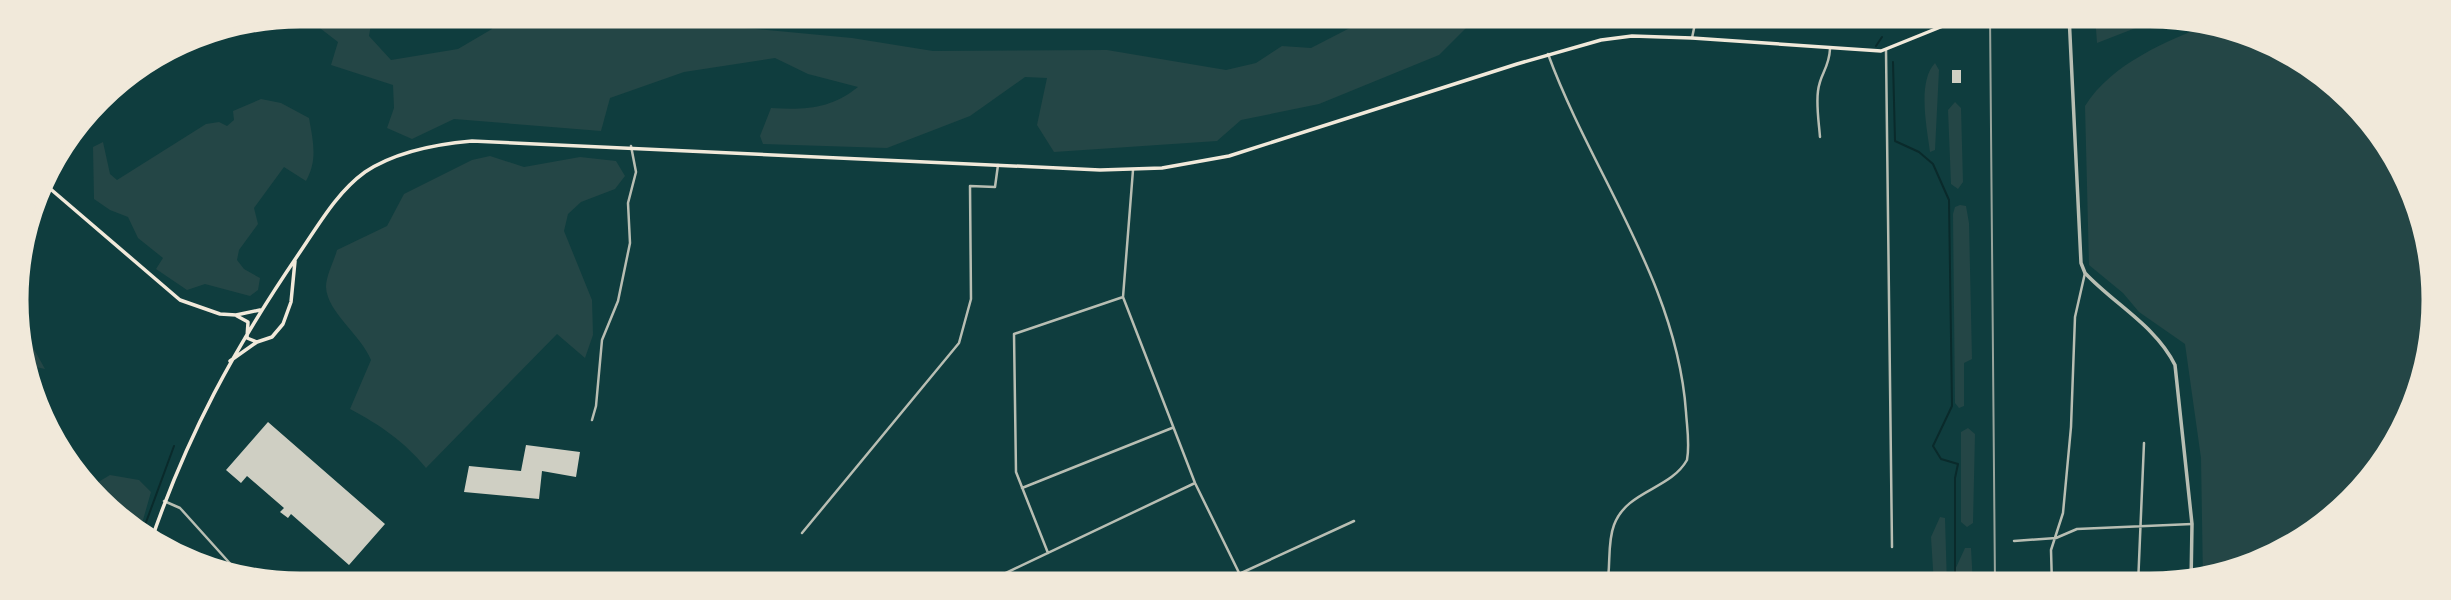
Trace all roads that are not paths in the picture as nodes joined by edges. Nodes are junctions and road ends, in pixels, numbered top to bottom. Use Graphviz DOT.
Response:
graph roads {
  1 [pos="1695,24"];
  2 [pos="2015,24"];
  3 [pos="2069,24"];
  4 [pos="1948,25"];
  5 [pos="1692,38"];
  6 [pos="1830,48"];
  7 [pos="1886,50"];
  8 [pos="1548,54"];
  9 [pos="1821,137"];
  10 [pos="631,146"];
  11 [pos="998,165"];
  12 [pos="1133,170"];
  13 [pos="49,187"];
  14 [pos="296,258"];
  15 [pos="2085,274"];
  16 [pos="277,284"];
  17 [pos="291,285"];
  18 [pos="1123,297"];
  19 [pos="261,309"];
  20 [pos="236,315"];
  21 [pos="247,332"];
  22 [pos="257,342"];
  23 [pos="230,361"];
  24 [pos="592,420"];
  25 [pos="1173,427"];
  26 [pos="2144,443"];
  27 [pos="1195,483"];
  28 [pos="1022,488"];
  29 [pos="164,501"];
  30 [pos="1354,520"];
  31 [pos="2192,524"];
  32 [pos="2138,526"];
  33 [pos="153,533"];
  34 [pos="802,533"];
  35 [pos="2056,538"];
  36 [pos="2014,541"];
  37 [pos="1892,547"];
  38 [pos="1048,553"];
  39 [pos="232,567"];
  40 [pos="2191,572"];
  41 [pos="1239,574"];
  42 [pos="1000,576"];
  43 [pos="1608,576"];
  44 [pos="2052,576"];
  45 [pos="2138,576"];
  1 -- 5 [label="street"];
  2 -- 4 [label="main road"];
  3 -- 15 [label="street"];
  4 -- 7 [label="main road"];
  5 -- 6 [label="main road"];
  5 -- 8 [label="main road"];
  6 -- 7 [label="main road"];
  6 -- 9 [label="street"];
  7 -- 37 [label="street"];
  8 -- 12 [label="main road"];
  8 -- 43 [label="street"];
  10 -- 11 [label="main road"];
  10 -- 14 [label="main road"];
  10 -- 24 [label="street"];
  11 -- 12 [label="main road"];
  11 -- 34 [label="street"];
  12 -- 18 [label="street"];
  13 -- 20 [label="main road"];
  14 -- 16 [label="main road"];
  14 -- 17 [label="main road"];
  15 -- 31 [label="street"];
  15 -- 35 [label="street"];
  16 -- 17 [label="main road"];
  16 -- 19 [label="main road"];
  17 -- 22 [label="main road"];
  18 -- 25 [label="street"];
  18 -- 28 [label="street"];
  19 -- 20 [label="main road"];
  19 -- 21 [label="main road"];
  20 -- 21 [label="main road"];
  21 -- 22 [label="main road"];
  21 -- 23 [label="main road"];
  22 -- 23 [label="main road"];
  23 -- 29 [label="main road"];
  25 -- 27 [label="street"];
  25 -- 28 [label="street"];
  26 -- 32 [label="street"];
  27 -- 38 [label="street"];
  27 -- 41 [label="street"];
  28 -- 38 [label="street"];
  29 -- 33 [label="main road"];
  29 -- 39 [label="street"];
  30 -- 41 [label="street"];
  31 -- 32 [label="street"];
  31 -- 40 [label="street"];
  32 -- 35 [label="street"];
  32 -- 45 [label="street"];
  35 -- 36 [label="street"];
  35 -- 44 [label="street"];
  38 -- 42 [label="street"];
}
